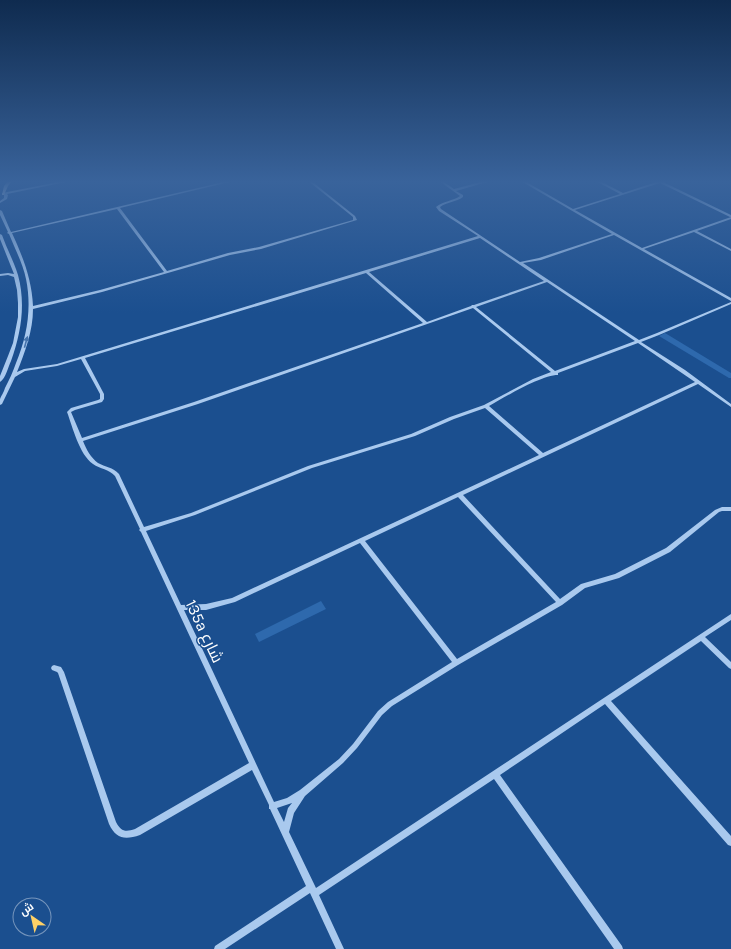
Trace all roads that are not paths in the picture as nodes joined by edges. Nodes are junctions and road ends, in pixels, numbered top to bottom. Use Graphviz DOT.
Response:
graph roads {
  1 [pos="5,224"];
  2 [pos="47,224"];
  3 [pos="130,224"];
  4 [pos="340,224"];
  5 [pos="461,224"];
  6 [pos="597,224"];
  7 [pos="712,224"];
  8 [pos="694,231"];
  9 [pos="9,233"];
  10 [pos="614,234"];
  11 [pos="0,235"];
  12 [pos="479,237"];
  13 [pos="731,243"];
  14 [pos="2,246"];
  15 [pos="723,246"];
  16 [pos="642,249"];
  17 [pos="731,250"];
  18 [pos="1,252"];
  19 [pos="7,253"];
  20 [pos="519,263"];
  21 [pos="13,268"];
  22 [pos="366,271"];
  23 [pos="166,272"];
  24 [pos="5,274"];
  25 [pos="0,275"];
  26 [pos="16,276"];
  27 [pos="547,280"];
  28 [pos="731,300"];
  29 [pos="731,303"];
  30 [pos="473,306"];
  31 [pos="31,308"];
  32 [pos="426,323"];
  33 [pos="638,342"];
  34 [pos="82,357"];
  35 [pos="19,363"];
  36 [pos="29,369"];
  37 [pos="3,370"];
  38 [pos="556,374"];
  39 [pos="14,376"];
  40 [pos="0,381"];
  41 [pos="698,382"];
  42 [pos="0,404"];
  43 [pos="486,406"];
  44 [pos="731,406"];
  45 [pos="81,440"];
  46 [pos="542,455"];
  47 [pos="459,494"];
  48 [pos="731,509"];
  49 [pos="142,530"];
  50 [pos="361,540"];
  51 [pos="560,603"];
  52 [pos="179,608"];
  53 [pos="731,617"];
  54 [pos="701,637"];
  55 [pos="456,663"];
  56 [pos="731,666"];
  57 [pos="54,668"];
  58 [pos="606,700"];
  59 [pos="253,765"];
  60 [pos="495,774"];
  61 [pos="303,794"];
  62 [pos="272,806"];
  63 [pos="285,832"];
  64 [pos="731,842"];
  65 [pos="312,891"];
  66 [pos="218,949"];
  67 [pos="340,949"];
  68 [pos="619,949"];
  1 -- 9 [label="street"];
  2 -- 9 [label="street"];
  3 -- 23 [label="street"];
  4 -- 23 [label="street"];
  5 -- 12 [label="street"];
  6 -- 10 [label="street"];
  7 -- 8 [label="street"];
  8 -- 15 [label="street"];
  8 -- 16 [label="street"];
  9 -- 31 [label="street"];
  10 -- 16 [label="street"];
  10 -- 20 [label="street"];
  11 -- 14 [label="street"];
  12 -- 20 [label="street"];
  12 -- 22 [label="street"];
  13 -- 15 [label="street"];
  14 -- 19 [label="street"];
  15 -- 17 [label="street"];
  16 -- 28 [label="street"];
  18 -- 19 [label="street"];
  19 -- 21 [label="street"];
  20 -- 27 [label="street"];
  21 -- 24 [label="street"];
  21 -- 26 [label="street"];
  22 -- 32 [label="street"];
  22 -- 34 [label="street"];
  23 -- 31 [label="street"];
  24 -- 25 [label="street"];
  24 -- 26 [label="street"];
  26 -- 37 [label="street"];
  27 -- 30 [label="street"];
  27 -- 33 [label="street"];
  29 -- 33 [label="street"];
  30 -- 32 [label="street"];
  30 -- 38 [label="street"];
  35 -- 31 [label="street, one-way"];
  32 -- 45 [label="street"];
  33 -- 38 [label="street"];
  33 -- 41 [label="street"];
  34 -- 36 [label="street"];
  34 -- 45 [label="street, 135a شارع"];
  35 -- 36 [label="street"];
  35 -- 39 [label="street"];
  36 -- 39 [label="street"];
  37 -- 40 [label="street"];
  38 -- 43 [label="street"];
  39 -- 42 [label="street"];
  41 -- 44 [label="street"];
  41 -- 46 [label="street"];
  43 -- 46 [label="street"];
  43 -- 49 [label="street"];
  45 -- 49 [label="street, 135a شارع"];
  46 -- 47 [label="street"];
  47 -- 50 [label="street"];
  47 -- 51 [label="street"];
  48 -- 51 [label="street"];
  49 -- 52 [label="street, 135a شارع"];
  50 -- 52 [label="street"];
  50 -- 55 [label="street"];
  51 -- 55 [label="street"];
  52 -- 59 [label="street, 135a شارع"];
  53 -- 54 [label="street"];
  54 -- 56 [label="street"];
  54 -- 58 [label="street"];
  55 -- 61 [label="street"];
  57 -- 59 [label="street"];
  58 -- 60 [label="street"];
  58 -- 64 [label="street"];
  59 -- 62 [label="street, 135a شارع"];
  60 -- 65 [label="street"];
  60 -- 68 [label="street"];
  61 -- 62 [label="street"];
  61 -- 63 [label="street"];
  62 -- 63 [label="street, 135a شارع"];
  63 -- 65 [label="street, 135a شارع"];
  65 -- 66 [label="street"];
  65 -- 67 [label="street, 135a شارع"];
}
